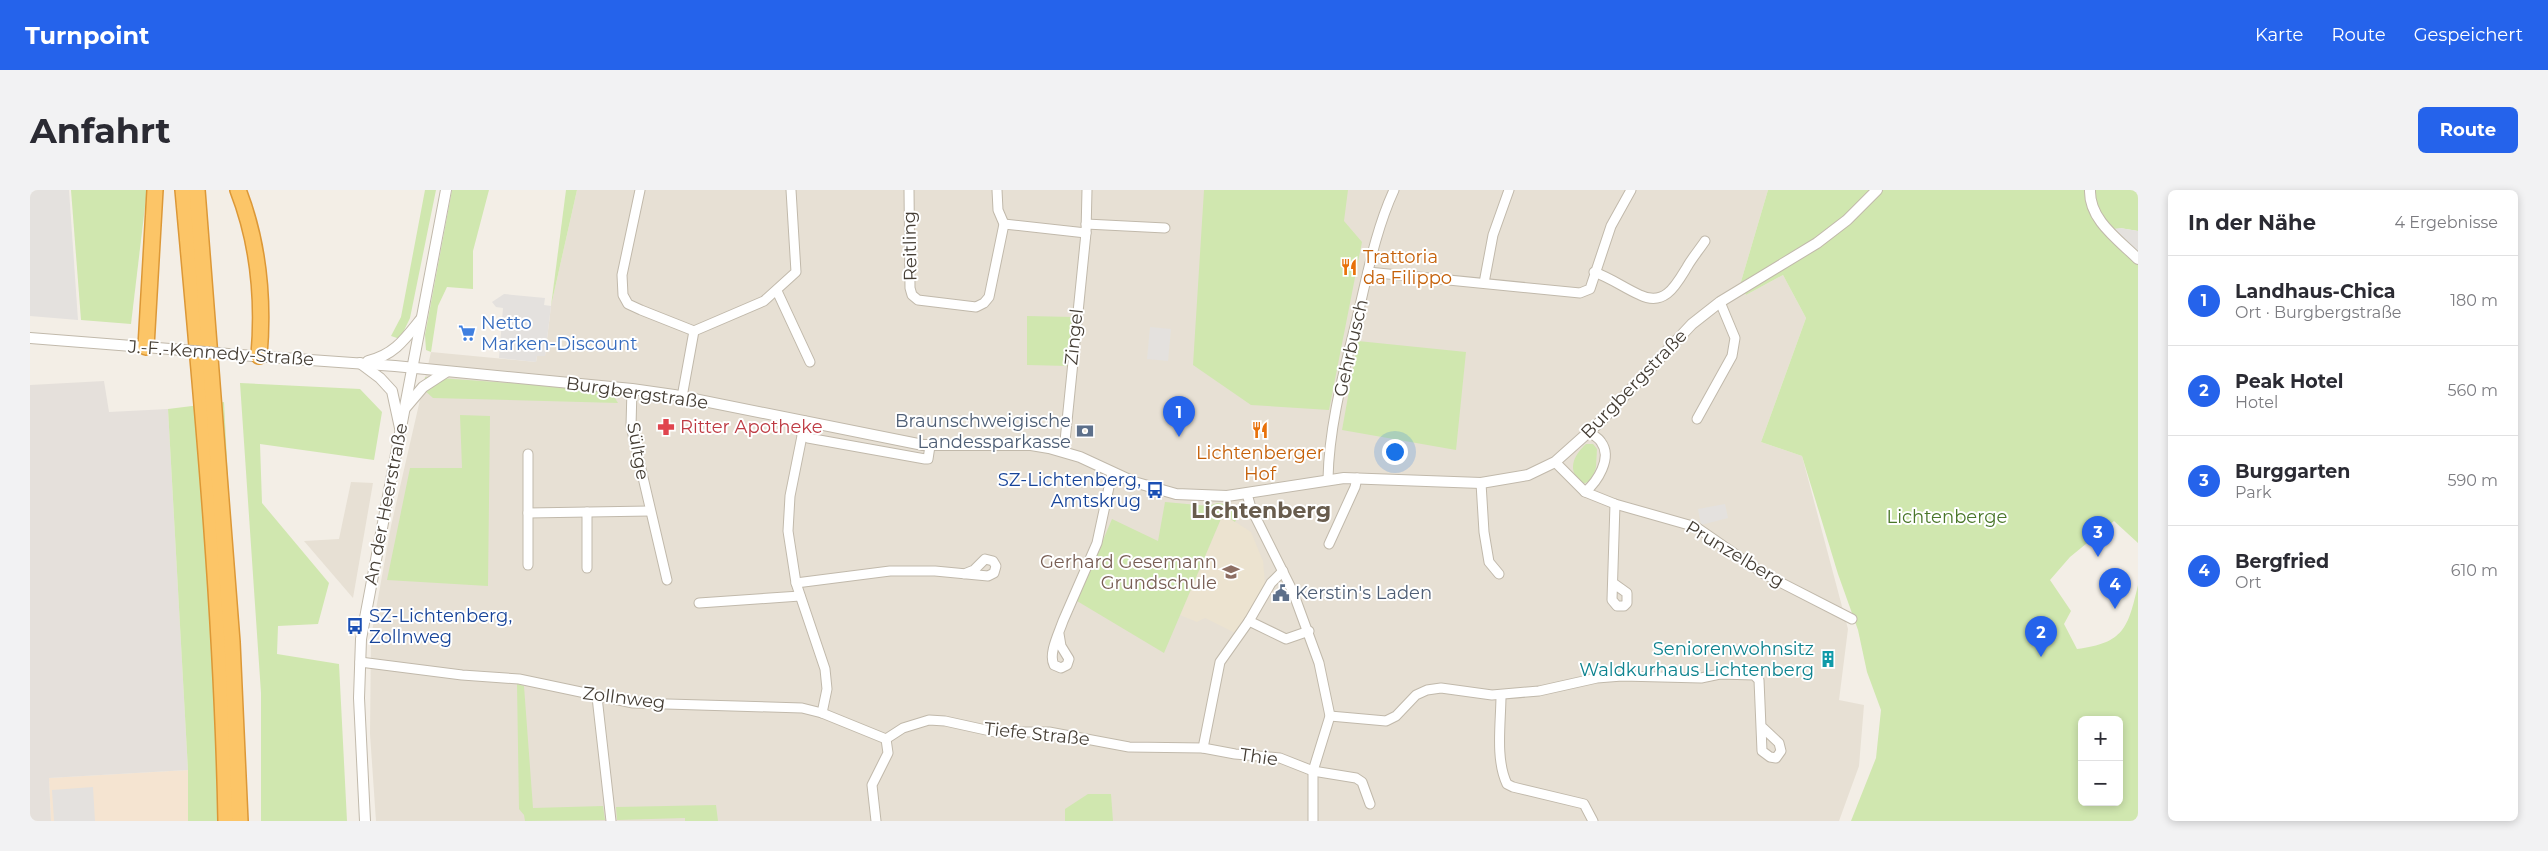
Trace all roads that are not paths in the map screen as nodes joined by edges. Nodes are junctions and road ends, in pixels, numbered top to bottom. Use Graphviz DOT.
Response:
graph roads {
  1 [pos="155,190"];
  2 [pos="184,190"];
  3 [pos="197,190"];
  4 [pos="238,190"];
  5 [pos="446,190"];
  6 [pos="640,190"];
  7 [pos="791,190"];
  8 [pos="909,190"];
  9 [pos="997,190"];
  10 [pos="1087,190"];
  11 [pos="1394,190"];
  12 [pos="1510,190"];
  13 [pos="1631,190"];
  14 [pos="1877,190"];
  15 [pos="2090,190"];
  16 [pos="1004,224"];
  17 [pos="1086,228"];
  18 [pos="1166,228"];
  19 [pos="1705,241"];
  20 [pos="2138,259"];
  21 [pos="1368,272"];
  22 [pos="1594,272"];
  23 [pos="1484,283"];
  24 [pos="778,291"];
  25 [pos="1720,302"];
  26 [pos="422,317"];
  27 [pos="694,331"];
  28 [pos="30,338"];
  29 [pos="146,347"];
  30 [pos="259,356"];
  31 [pos="810,362"];
  32 [pos="360,363"];
  33 [pos="413,368"];
  34 [pos="446,372"];
  35 [pos="632,389"];
  36 [pos="682,396"];
  37 [pos="405,408"];
  38 [pos="1697,419"];
  39 [pos="805,421"];
  40 [pos="400,430"];
  41 [pos="1589,432"];
  42 [pos="802,435"];
  43 [pos="930,446"];
  44 [pos="1064,451"];
  45 [pos="528,454"];
  46 [pos="1554,462"];
  47 [pos="1112,473"];
  48 [pos="1357,478"];
  49 [pos="1328,479"];
  50 [pos="1481,483"];
  51 [pos="1585,492"];
  52 [pos="1247,494"];
  53 [pos="1615,504"];
  54 [pos="650,511"];
  55 [pos="587,512"];
  56 [pos="528,513"];
  57 [pos="1328,544"];
  58 [pos="528,565"];
  59 [pos="587,568"];
  60 [pos="1283,571"];
  61 [pos="964,574"];
  62 [pos="1499,574"];
  63 [pos="667,580"];
  64 [pos="796,583"];
  65 [pos="1613,583"];
  66 [pos="800,596"];
  67 [pos="699,603"];
  68 [pos="1852,619"];
  69 [pos="1249,621"];
  70 [pos="1309,632"];
  71 [pos="1059,634"];
  72 [pos="360,662"];
  73 [pos="1501,695"];
  74 [pos="598,697"];
  75 [pos="822,713"];
  76 [pos="1330,716"];
  77 [pos="1762,727"];
  78 [pos="886,739"];
  79 [pos="1203,748"];
  80 [pos="1313,771"];
  81 [pos="1370,804"];
  82 [pos="226,821"];
  83 [pos="240,821"];
  84 [pos="365,821"];
  85 [pos="612,821"];
  86 [pos="876,821"];
  87 [pos="1313,821"];
  88 [pos="1593,821"];
  1 -- 29 [label="highway"];
  2 -- 82 [label="highway"];
  3 -- 83 [label="highway"];
  4 -- 30 [label="highway"];
  5 -- 26 [label="street, An der Heerstraße"];
  6 -- 27 [label="street"];
  7 -- 24 [label="street"];
  8 -- 16 [label="street, Reitling"];
  9 -- 16 [label="street, Reitling"];
  10 -- 17 [label="street, Zingel"];
  11 -- 21 [label="street, Gehrbusch"];
  12 -- 23 [label="street"];
  13 -- 22 [label="street"];
  14 -- 25 [label="street, Burgbergstraße"];
  15 -- 20 [label="street"];
  16 -- 17 [label="street"];
  17 -- 18 [label="street"];
  17 -- 44 [label="street, Zingel"];
  19 -- 22 [label="street"];
  21 -- 23 [label="street"];
  21 -- 49 [label="street, Gehrbusch"];
  22 -- 23 [label="street"];
  24 -- 27 [label="street"];
  24 -- 31 [label="street"];
  25 -- 38 [label="street"];
  25 -- 41 [label="street, Burgbergstraße"];
  26 -- 32 [label="street"];
  26 -- 33 [label="street, An der Heerstraße"];
  27 -- 36 [label="street"];
  28 -- 29 [label="street, J.-F.-Kennedy-Straße"];
  29 -- 30 [label="street, J.-F.-Kennedy-Straße, bridge"];
  30 -- 32 [label="street, J.-F.-Kennedy-Straße"];
  32 -- 33 [label="street, J.-F.-Kennedy-Straße"];
  32 -- 40 [label="street"];
  33 -- 34 [label="street, Burgbergstraße"];
  33 -- 37 [label="street, An der Heerstraße"];
  34 -- 35 [label="street, Burgbergstraße"];
  34 -- 37 [label="street"];
  35 -- 36 [label="street, Burgbergstraße"];
  35 -- 54 [label="street, Sültge"];
  36 -- 39 [label="street, Burgbergstraße"];
  37 -- 40 [label="street, An der Heerstraße"];
  39 -- 42 [label="street"];
  39 -- 43 [label="street, Burgbergstraße"];
  40 -- 72 [label="street, An der Heerstraße"];
  41 -- 46 [label="street, Burgbergstraße"];
  41 -- 51 [label="street"];
  42 -- 43 [label="street"];
  42 -- 64 [label="street"];
  43 -- 44 [label="street, Burgbergstraße"];
  44 -- 47 [label="street, Burgbergstraße"];
  45 -- 56 [label="street"];
  46 -- 50 [label="street, Burgbergstraße"];
  46 -- 51 [label="street, Prunzelberg"];
  47 -- 52 [label="street, Burgbergstraße"];
  47 -- 71 [label="street"];
  48 -- 49 [label="street, Burgbergstraße"];
  48 -- 50 [label="street, Burgbergstraße"];
  48 -- 57 [label="street"];
  49 -- 52 [label="street, Burgbergstraße"];
  50 -- 62 [label="street"];
  51 -- 53 [label="street, Prunzelberg"];
  52 -- 60 [label="street"];
  53 -- 65 [label="street"];
  53 -- 68 [label="street, Prunzelberg"];
  54 -- 55 [label="street"];
  54 -- 63 [label="street, Sültge"];
  55 -- 56 [label="street"];
  55 -- 59 [label="street"];
  56 -- 58 [label="street"];
  60 -- 69 [label="street"];
  60 -- 70 [label="street"];
  61 -- 64 [label="street"];
  64 -- 66 [label="street"];
  66 -- 67 [label="street"];
  66 -- 75 [label="street"];
  69 -- 70 [label="street"];
  69 -- 79 [label="street"];
  70 -- 76 [label="street"];
  72 -- 74 [label="street, Zollnweg"];
  72 -- 84 [label="street, An der Heerstraße"];
  73 -- 76 [label="street"];
  73 -- 77 [label="street"];
  73 -- 88 [label="street"];
  74 -- 75 [label="street, Zollnweg"];
  74 -- 85 [label="street"];
  75 -- 78 [label="street, Zollnweg"];
  76 -- 80 [label="street"];
  78 -- 79 [label="street, Tiefe Straße"];
  78 -- 86 [label="street"];
  79 -- 80 [label="street, Thie"];
  80 -- 81 [label="street, Thie"];
  80 -- 87 [label="street"];
}
